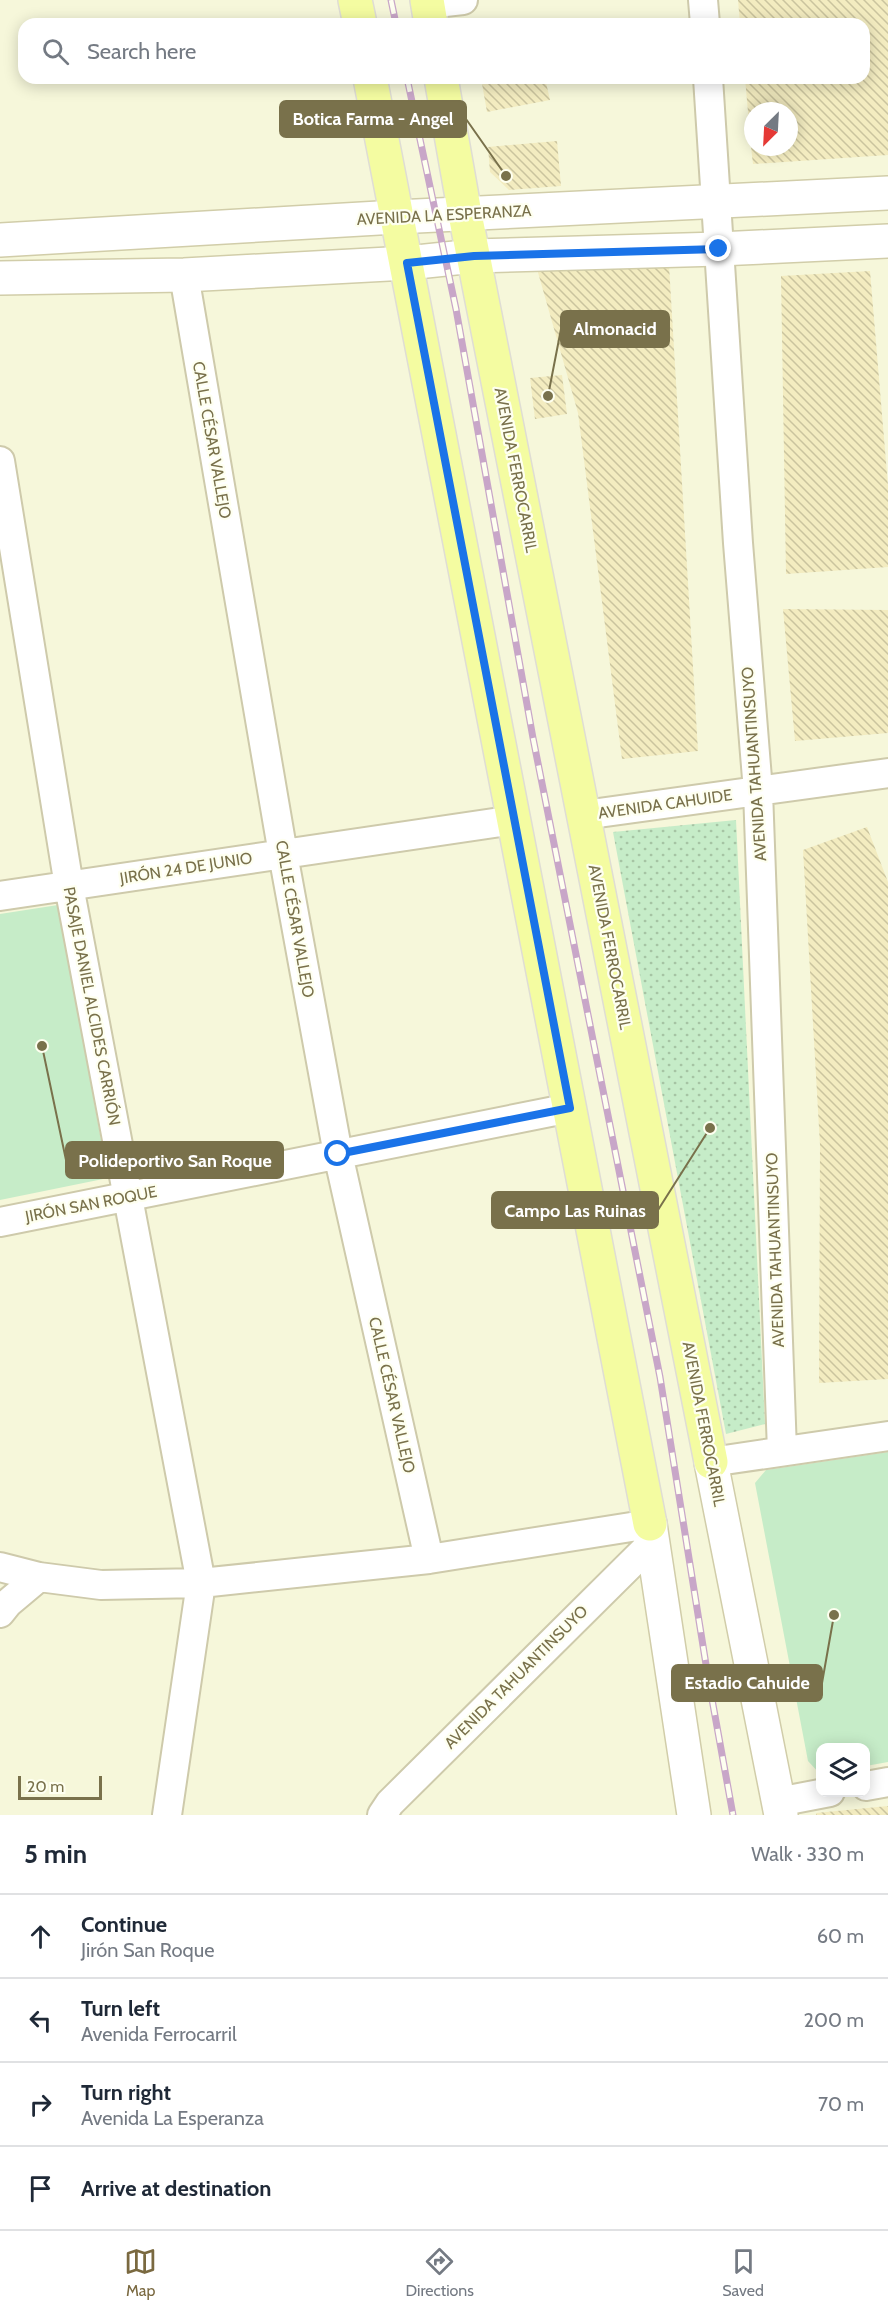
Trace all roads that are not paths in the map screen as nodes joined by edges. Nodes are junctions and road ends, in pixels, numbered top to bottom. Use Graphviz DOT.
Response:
graph roads {
  1 [pos="355,0"];
  2 [pos="463,0"];
  3 [pos="703,0"];
  4 [pos="428,9"];
  5 [pos="359,18"];
  6 [pos="704,18"];
  7 [pos="371,84"];
  8 [pos="442,84"];
  9 [pos="708,84"];
  10 [pos="888,193"];
  11 [pos="716,200"];
  12 [pos="465,214"];
  13 [pos="396,217"];
  14 [pos="0,240"];
  15 [pos="888,241"];
  16 [pos="719,249"];
  17 [pos="474,256"];
  18 [pos="407,263"];
  19 [pos="184,275"];
  20 [pos="0,278"];
  21 [pos="0,461"];
  22 [pos="888,773"];
  23 [pos="758,791"];
  24 [pos="584,815"];
  25 [pos="514,820"];
  26 [pos="283,854"];
  27 [pos="69,886"];
  28 [pos="0,896"];
  29 [pos="570,1108"];
  30 [pos="338,1154"];
  31 [pos="127,1196"];
  32 [pos="0,1222"];
  33 [pos="888,1436"];
  34 [pos="782,1451"];
  35 [pos="711,1462"];
  36 [pos="651,1533"];
  37 [pos="429,1559"];
  38 [pos="0,1568"];
  39 [pos="39,1578"];
  40 [pos="201,1583"];
  41 [pos="0,1613"];
  42 [pos="888,1782"];
  43 [pos="870,1785"];
  44 [pos="816,1797"];
  45 [pos="779,1809"];
  46 [pos="167,1815"];
  47 [pos="382,1815"];
  48 [pos="694,1815"];
  1 -- 5 [label="main road"];
  2 -- 4 [label="street"];
  3 -- 6 [label="street"];
  7 -- 13 [label="main road"];
  8 -- 12 [label="main road, AVENIDA FERROCARRIL"];
  9 -- 11 [label="street, AVENIDA TAHUANTINSUYO"];
  10 -- 11 [label="street, AVENIDA LA ESPERANZA"];
  11 -- 12 [label="street, AVENIDA LA ESPERANZA"];
  11 -- 16 [label="street, AVENIDA TAHUANTINSUYO"];
  12 -- 13 [label="street, AVENIDA LA ESPERANZA"];
  12 -- 17 [label="main road, AVENIDA FERROCARRIL"];
  13 -- 14 [label="street, AVENIDA LA ESPERANZA"];
  13 -- 18 [label="main road"];
  15 -- 16 [label="street"];
  16 -- 17 [label="street"];
  16 -- 23 [label="street, AVENIDA TAHUANTINSUYO"];
  17 -- 18 [label="street"];
  17 -- 24 [label="main road, AVENIDA FERROCARRIL"];
  18 -- 19 [label="street"];
  18 -- 25 [label="main road"];
  19 -- 20 [label="street"];
  19 -- 26 [label="street, CALLE CÉSAR VALLEJO"];
  21 -- 27 [label="street, PASAJE DANIEL ALCIDES CARRIÓN"];
  22 -- 23 [label="street, AVENIDA CAHUIDE"];
  23 -- 24 [label="street, AVENIDA CAHUIDE"];
  23 -- 34 [label="street, AVENIDA TAHUANTINSUYO"];
  24 -- 35 [label="main road, AVENIDA FERROCARRIL"];
  25 -- 26 [label="street, JIRÓN 24 DE JUNIO"];
  25 -- 29 [label="main road"];
  26 -- 27 [label="street, JIRÓN 24 DE JUNIO"];
  26 -- 30 [label="street, CALLE CÉSAR VALLEJO"];
  27 -- 28 [label="street, JIRÓN 24 DE JUNIO"];
  27 -- 31 [label="street, PASAJE DANIEL ALCIDES CARRIÓN"];
  29 -- 30 [label="street, JIRÓN SAN ROQUE"];
  29 -- 36 [label="main road"];
  30 -- 31 [label="street, JIRÓN SAN ROQUE"];
  30 -- 37 [label="street, CALLE CÉSAR VALLEJO"];
  31 -- 32 [label="street, JIRÓN SAN ROQUE"];
  31 -- 40 [label="street, PASAJE DANIEL ALCIDES CARRIÓN"];
  33 -- 34 [label="street"];
  34 -- 35 [label="street"];
  35 -- 45 [label="street, AVENIDA FERROCARRIL"];
  36 -- 37 [label="street"];
  36 -- 47 [label="street, AVENIDA TAHUANTINSUYO"];
  36 -- 48 [label="street"];
  37 -- 40 [label="street"];
  38 -- 39 [label="street"];
  39 -- 40 [label="street"];
  39 -- 41 [label="street"];
  40 -- 46 [label="street, PASAJE DANIEL ALCIDES CARRIÓN"];
  42 -- 43 [label="street"];
  44 -- 45 [label="street"];
}
